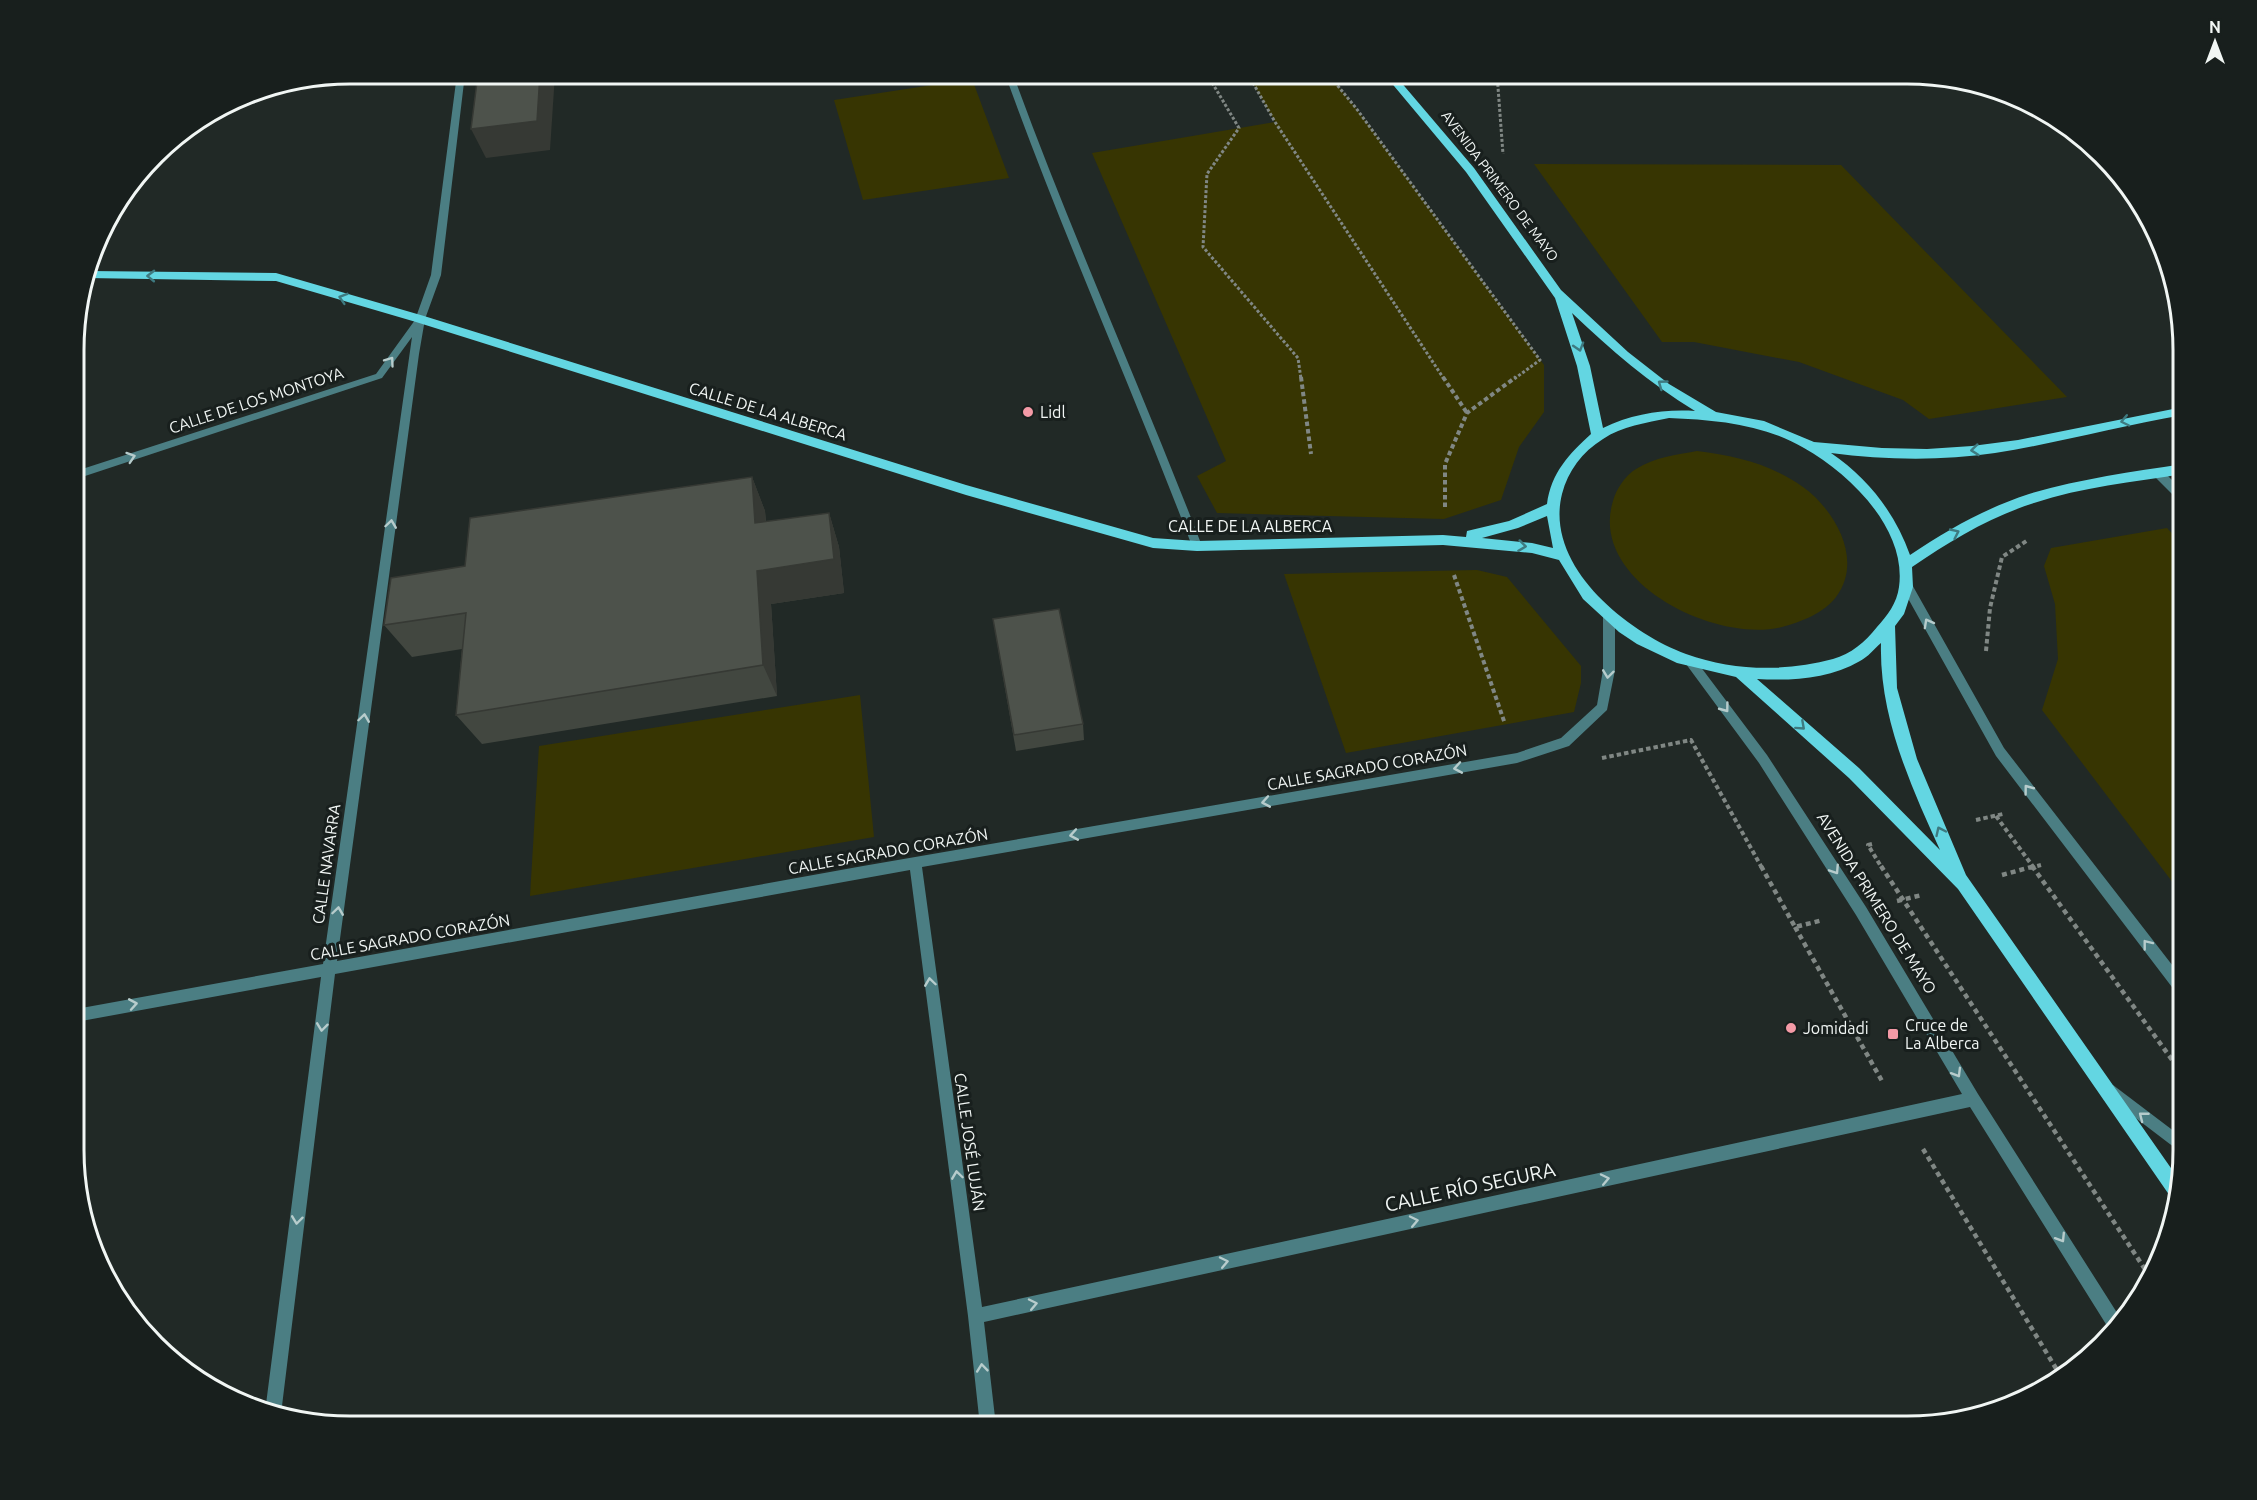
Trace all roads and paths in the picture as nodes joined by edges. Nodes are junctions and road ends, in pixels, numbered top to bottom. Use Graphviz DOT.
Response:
graph roads {
  1 [pos="460,84"];
  2 [pos="1012,84"];
  3 [pos="1213,84"];
  4 [pos="1254,84"];
  5 [pos="1336,84"];
  6 [pos="1397,84"];
  7 [pos="1498,84"];
  8 [pos="1470,170"];
  9 [pos="95,275"];
  10 [pos="1557,293"];
  11 [pos="420,319"];
  12 [pos="1467,413"];
  13 [pos="2173,413"];
  14 [pos="1711,414"];
  15 [pos="1598,436"];
  16 [pos="1809,445"];
  17 [pos="1311,454"];
  18 [pos="2173,471"];
  19 [pos="84,472"];
  20 [pos="2158,473"];
  21 [pos="2173,488"];
  22 [pos="1553,507"];
  23 [pos="2036,535"];
  24 [pos="1443,540"];
  25 [pos="1197,546"];
  26 [pos="1562,555"];
  27 [pos="1906,564"];
  28 [pos="1906,584"];
  29 [pos="1609,616"];
  30 [pos="1889,628"];
  31 [pos="1985,659"];
  32 [pos="1690,662"];
  33 [pos="1741,674"];
  34 [pos="1517,758"];
  35 [pos="1599,758"];
  36 [pos="1939,828"];
  37 [pos="1916,834"];
  38 [pos="2078,855"];
  39 [pos="915,863"];
  40 [pos="2033,867"];
  41 [pos="1964,884"];
  42 [pos="1902,900"];
  43 [pos="1862,911"];
  44 [pos="1795,927"];
  45 [pos="329,969"];
  46 [pos="2173,977"];
  47 [pos="84,1014"];
  48 [pos="2173,1061"];
  49 [pos="2103,1085"];
  50 [pos="1973,1099"];
  51 [pos="1902,1114"];
  52 [pos="2173,1139"];
  53 [pos="2171,1183"];
  54 [pos="2145,1269"];
  55 [pos="976,1316"];
  56 [pos="2112,1319"];
  57 [pos="2056,1370"];
  58 [pos="274,1405"];
  59 [pos="987,1416"];
  1 -- 11 [label="street"];
  2 -- 25 [label="street"];
  3 -- 17 [label="path"];
  4 -- 12 [label="path"];
  5 -- 12 [label="path"];
  6 -- 8 [label="main road, AVENIDA PRIMERO DE MAYO"];
  7 -- 8 [label="path"];
  8 -- 10 [label="main road, AVENIDA PRIMERO DE MAYO"];
  11 -- 9 [label="main road, CALLE DE LA ALBERCA, one-way"];
  14 -- 10 [label="main road, AVENIDA PRIMERO DE MAYO, one-way"];
  10 -- 15 [label="main road, AVENIDA PRIMERO DE MAYO, one-way"];
  19 -- 11 [label="street, CALLE DE LOS MONTOYA, one-way"];
  11 -- 25 [label="main road, CALLE DE LA ALBERCA"];
  45 -- 11 [label="street, CALLE NAVARRA, one-way"];
  12 -- 24 [label="path"];
  13 -- 16 [label="main road, one-way"];
  14 -- 15 [label="main road"];
  14 -- 16 [label="main road"];
  15 -- 22 [label="main road"];
  16 -- 27 [label="main road"];
  18 -- 20 [label="main road"];
  20 -- 21 [label="street"];
  27 -- 20 [label="main road, one-way"];
  22 -- 24 [label="main road, CALLE DE LA ALBERCA"];
  22 -- 26 [label="main road"];
  23 -- 31 [label="path"];
  24 -- 25 [label="main road, CALLE DE LA ALBERCA"];
  24 -- 26 [label="main road, CALLE DE LA ALBERCA, one-way"];
  24 -- 34 [label="path"];
  26 -- 29 [label="main road"];
  27 -- 28 [label="main road"];
  28 -- 30 [label="main road"];
  38 -- 28 [label="street, one-way"];
  29 -- 32 [label="main road"];
  29 -- 34 [label="street, CALLE SAGRADO CORAZÓN, one-way"];
  30 -- 33 [label="main road"];
  30 -- 36 [label="main road"];
  32 -- 33 [label="main road"];
  32 -- 43 [label="street, AVENIDA PRIMERO DE MAYO, one-way"];
  33 -- 37 [label="main road, one-way"];
  34 -- 39 [label="street, CALLE SAGRADO CORAZÓN, one-way"];
  35 -- 44 [label="path"];
  36 -- 40 [label="path"];
  41 -- 36 [label="main road, one-way"];
  37 -- 41 [label="main road"];
  37 -- 42 [label="path"];
  38 -- 40 [label="path"];
  46 -- 38 [label="street, one-way"];
  39 -- 45 [label="street, CALLE SAGRADO CORAZÓN"];
  55 -- 39 [label="street, CALLE JOSÉ LUJÁN, one-way"];
  40 -- 41 [label="path"];
  40 -- 48 [label="path"];
  41 -- 42 [label="path"];
  41 -- 49 [label="main road"];
  42 -- 43 [label="path"];
  42 -- 54 [label="path"];
  43 -- 44 [label="path"];
  43 -- 50 [label="street, AVENIDA PRIMERO DE MAYO, one-way"];
  44 -- 51 [label="path"];
  47 -- 45 [label="street, CALLE SAGRADO CORAZÓN, one-way"];
  45 -- 58 [label="street, CALLE NAVARRA, one-way"];
  52 -- 49 [label="street, one-way"];
  49 -- 53 [label="main road"];
  50 -- 51 [label="street, CALLE RÍO SEGURA"];
  50 -- 56 [label="street, AVENIDA PRIMERO DE MAYO, one-way"];
  55 -- 51 [label="street, CALLE RÍO SEGURA, one-way"];
  51 -- 57 [label="path"];
  59 -- 55 [label="street, CALLE JOSÉ LUJÁN, one-way"];
}
